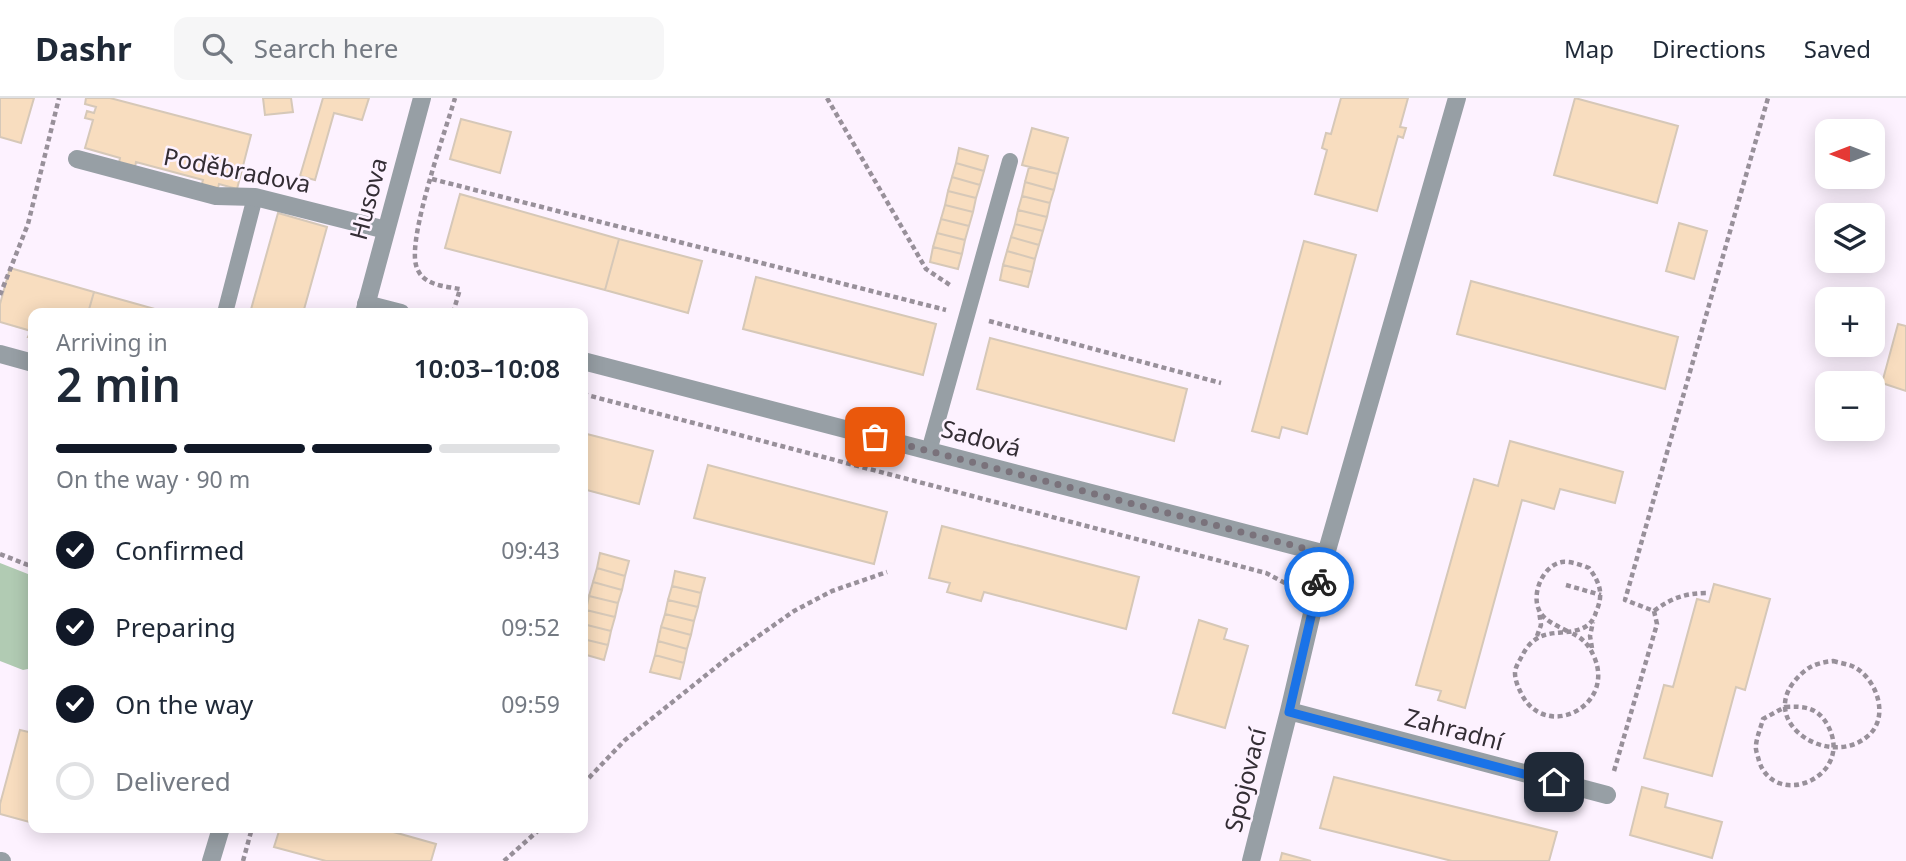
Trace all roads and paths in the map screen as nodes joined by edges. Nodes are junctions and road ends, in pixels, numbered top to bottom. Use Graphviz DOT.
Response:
graph roads {
  1 [pos="58,98"];
  2 [pos="422,98"];
  3 [pos="455,98"];
  4 [pos="827,98"];
  5 [pos="1457,98"];
  6 [pos="1768,98"];
  7 [pos="77,159"];
  8 [pos="1010,161"];
  9 [pos="432,179"];
  10 [pos="255,197"];
  11 [pos="386,229"];
  12 [pos="0,295"];
  13 [pos="969,307"];
  14 [pos="226,308"];
  15 [pos="365,308"];
  16 [pos="454,308"];
  17 [pos="0,354"];
  18 [pos="28,362"];
  19 [pos="588,362"];
  20 [pos="1221,383"];
  21 [pos="588,395"];
  22 [pos="929,451"];
  23 [pos="0,554"];
  24 [pos="1326,554"];
  25 [pos="28,565"];
  26 [pos="887,572"];
  27 [pos="1566,585"];
  28 [pos="1707,593"];
  29 [pos="1601,595"];
  30 [pos="1297,603"];
  31 [pos="1539,611"];
  32 [pos="1654,611"];
  33 [pos="1594,619"];
  34 [pos="1567,631"];
  35 [pos="1537,637"];
  36 [pos="1592,648"];
  37 [pos="1785,707"];
  38 [pos="1289,712"];
  39 [pos="1836,748"];
  40 [pos="588,779"];
  41 [pos="1607,796"];
  42 [pos="219,833"];
  43 [pos="251,833"];
  44 [pos="535,833"];
  45 [pos="211,861"];
  46 [pos="243,861"];
  47 [pos="504,861"];
  48 [pos="1251,861"];
  1 -- 12 [label="path"];
  2 -- 11 [label="street, Husova"];
  3 -- 9 [label="path"];
  4 -- 13 [label="path"];
  5 -- 24 [label="street"];
  6 -- 32 [label="path"];
  7 -- 10 [label="street, Poděbradova"];
  8 -- 13 [label="lane"];
  9 -- 13 [label="path"];
  9 -- 16 [label="path"];
  10 -- 11 [label="street, Poděbradova"];
  10 -- 14 [label="lane"];
  11 -- 15 [label="street, Husova"];
  13 -- 20 [label="path"];
  13 -- 22 [label="lane"];
  17 -- 18 [label="street"];
  19 -- 22 [label="street, Sadová"];
  21 -- 30 [label="path"];
  22 -- 24 [label="street, Sadová"];
  23 -- 25 [label="path"];
  24 -- 38 [label="street"];
  26 -- 40 [label="path"];
  27 -- 29 [label="path"];
  28 -- 32 [label="path"];
  29 -- 31 [label="path"];
  29 -- 33 [label="path"];
  31 -- 34 [label="path"];
  31 -- 35 [label="path"];
  32 -- 41 [label="path"];
  33 -- 34 [label="path"];
  33 -- 36 [label="path"];
  34 -- 35 [label="path"];
  34 -- 36 [label="path"];
  35 -- 36 [label="path"];
  37 -- 39 [label="path"];
  37 -- 39 [label="path"];
  37 -- 39 [label="path"];
  37 -- 39 [label="path"];
  38 -- 41 [label="street, Zahradní"];
  38 -- 48 [label="street, Spojovací"];
  42 -- 45 [label="street"];
  43 -- 46 [label="path"];
  44 -- 47 [label="path"];
}
